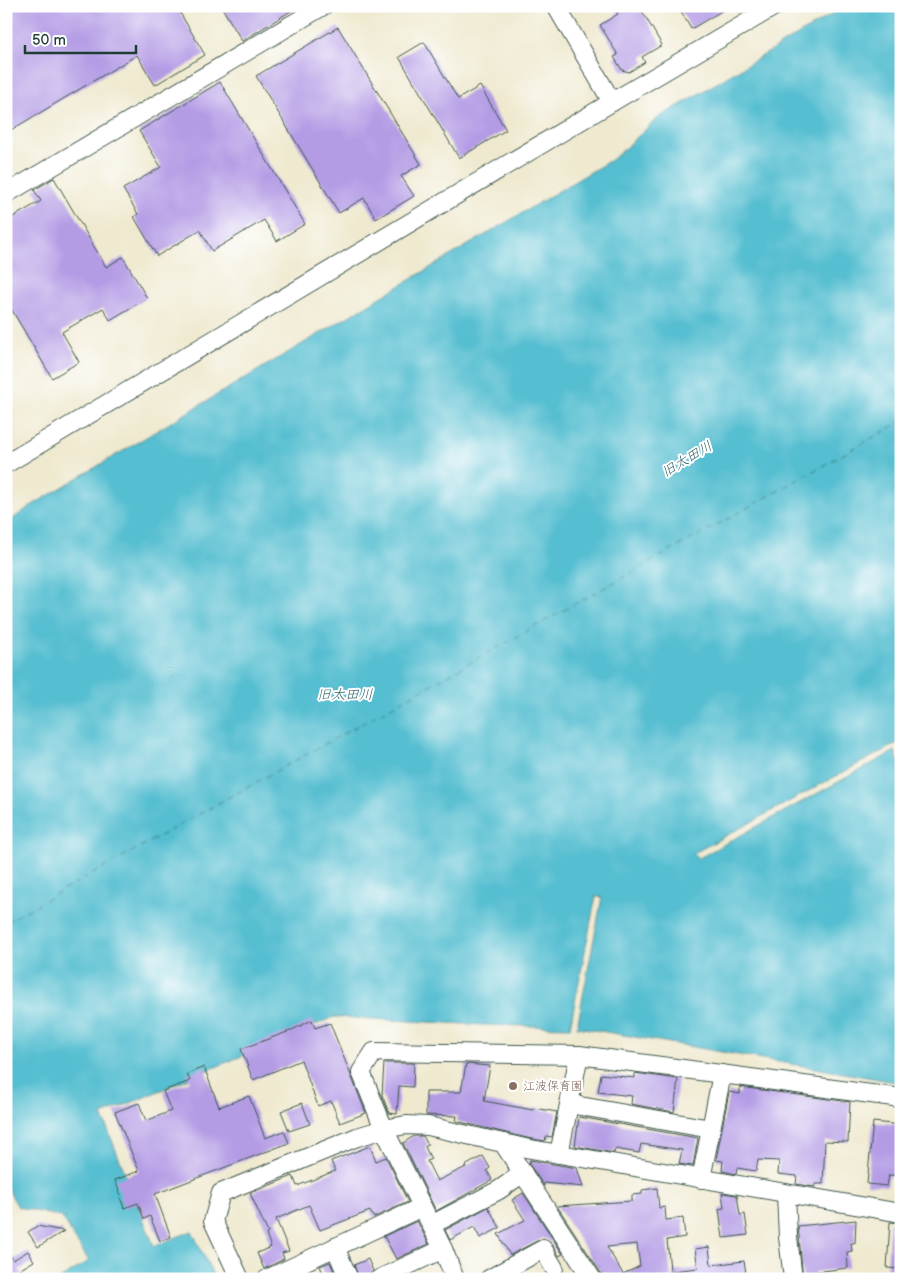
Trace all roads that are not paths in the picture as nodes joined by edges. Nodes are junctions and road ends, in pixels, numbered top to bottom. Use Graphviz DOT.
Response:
graph roads {
  1 [pos="323,6"];
  2 [pos="556,6"];
  3 [pos="775,6"];
  4 [pos="612,102"];
  5 [pos="6,194"];
  6 [pos="6,464"];
  7 [pos="579,1055"];
  8 [pos="722,1074"];
  9 [pos="901,1098"];
  10 [pos="569,1104"];
  11 [pos="384,1129"];
  12 [pos="711,1129"];
  13 [pos="503,1143"];
  14 [pos="558,1154"];
  15 [pos="523,1173"];
  16 [pos="701,1179"];
  17 [pos="786,1194"];
  18 [pos="422,1207"];
  19 [pos="901,1213"];
  20 [pos="431,1225"];
  21 [pos="335,1247"];
  22 [pos="442,1249"];
  23 [pos="554,1268"];
  24 [pos="240,1279"];
  25 [pos="267,1279"];
  26 [pos="349,1279"];
  27 [pos="378,1279"];
  28 [pos="455,1279"];
  29 [pos="489,1279"];
  30 [pos="592,1279"];
  31 [pos="793,1279"];
  1 -- 5 [label="street"];
  2 -- 4 [label="street"];
  3 -- 4 [label="street"];
  4 -- 6 [label="street"];
  7 -- 8 [label="street"];
  7 -- 10 [label="street"];
  7 -- 11 [label="street"];
  8 -- 9 [label="street"];
  8 -- 12 [label="street"];
  10 -- 12 [label="street"];
  10 -- 14 [label="street"];
  11 -- 13 [label="street"];
  11 -- 18 [label="street"];
  11 -- 24 [label="street"];
  12 -- 16 [label="street"];
  13 -- 14 [label="street"];
  13 -- 15 [label="street"];
  14 -- 16 [label="street"];
  15 -- 20 [label="street"];
  15 -- 30 [label="street"];
  16 -- 17 [label="street"];
  17 -- 19 [label="street"];
  17 -- 31 [label="street"];
  18 -- 20 [label="street"];
  18 -- 21 [label="street"];
  20 -- 22 [label="street"];
  21 -- 25 [label="street"];
  21 -- 26 [label="street"];
  22 -- 27 [label="street"];
  22 -- 28 [label="street"];
  23 -- 29 [label="street"];
}
